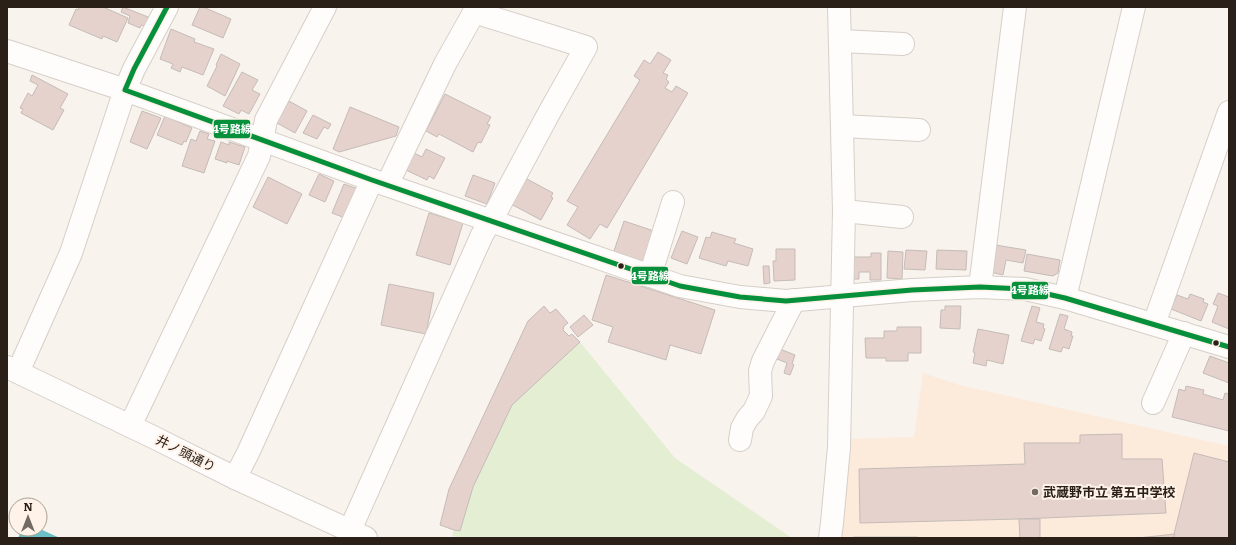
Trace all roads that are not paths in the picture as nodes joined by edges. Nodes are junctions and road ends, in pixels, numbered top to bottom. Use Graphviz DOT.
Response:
graph roads {
  1 [pos="167,7"];
  2 [pos="325,7"];
  3 [pos="839,7"];
  4 [pos="1015,7"];
  5 [pos="1134,7"];
  6 [pos="476,10"];
  7 [pos="840,41"];
  8 [pos="903,44"];
  9 [pos="7,51"];
  10 [pos="125,90"];
  11 [pos="1229,112"];
  12 [pos="842,126"];
  13 [pos="920,130"];
  14 [pos="261,140"];
  15 [pos="379,182"];
  16 [pos="673,202"];
  17 [pos="844,211"];
  18 [pos="902,217"];
  19 [pos="490,222"];
  20 [pos="650,276"];
  21 [pos="980,287"];
  22 [pos="842,297"];
  23 [pos="1065,298"];
  24 [pos="794,300"];
  25 [pos="1154,324"];
  26 [pos="1184,333"];
  27 [pos="1229,347"];
  28 [pos="12,370"];
  29 [pos="1153,403"];
  30 [pos="130,426"];
  31 [pos="740,440"];
  32 [pos="235,478"];
  33 [pos="358,534"];
  34 [pos="830,538"];
  1 -- 10 [label="street"];
  2 -- 14 [label="street"];
  3 -- 7 [label="street"];
  4 -- 21 [label="street"];
  5 -- 23 [label="street"];
  6 -- 15 [label="street"];
  6 -- 19 [label="street"];
  7 -- 8 [label="street"];
  7 -- 12 [label="street"];
  9 -- 10 [label="street"];
  10 -- 14 [label="street"];
  10 -- 28 [label="street"];
  11 -- 25 [label="street"];
  12 -- 13 [label="street"];
  12 -- 17 [label="street"];
  14 -- 15 [label="street"];
  14 -- 30 [label="street"];
  15 -- 19 [label="street"];
  15 -- 32 [label="street"];
  16 -- 20 [label="street"];
  17 -- 18 [label="street"];
  17 -- 22 [label="street"];
  19 -- 20 [label="street"];
  19 -- 33 [label="street"];
  20 -- 24 [label="street"];
  21 -- 22 [label="street"];
  21 -- 23 [label="street"];
  22 -- 24 [label="street"];
  22 -- 34 [label="street"];
  23 -- 25 [label="street"];
  24 -- 31 [label="street"];
  25 -- 26 [label="street"];
  26 -- 27 [label="street"];
  26 -- 29 [label="street"];
  28 -- 30 [label="street, 井ノ頭通り"];
  30 -- 32 [label="street, 井ノ頭通り"];
  32 -- 33 [label="street, 井ノ頭通り"];
}
